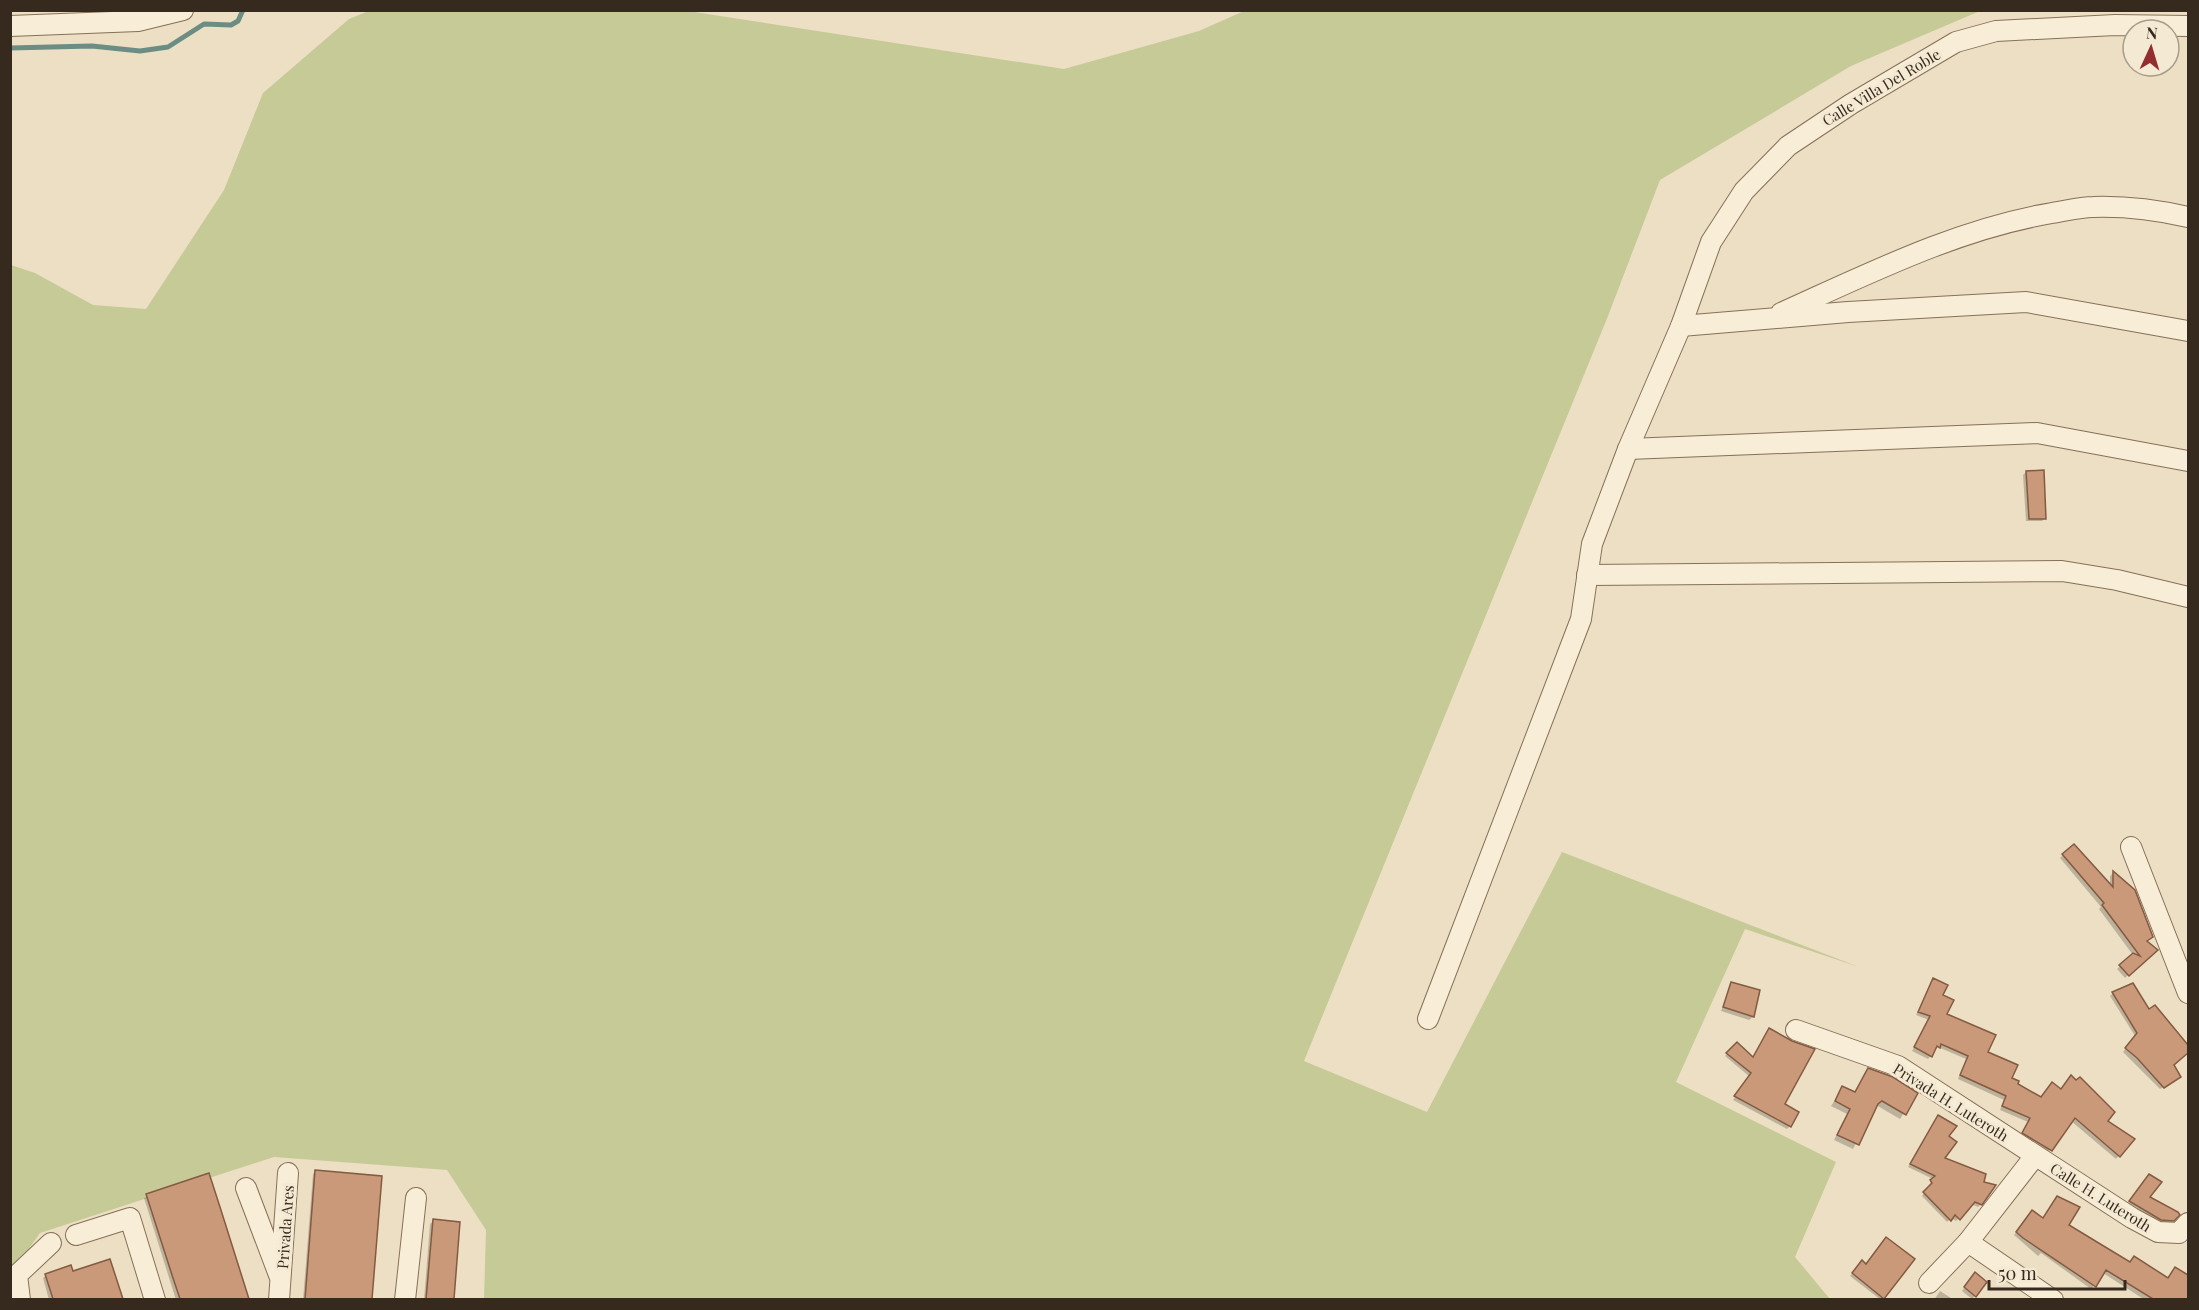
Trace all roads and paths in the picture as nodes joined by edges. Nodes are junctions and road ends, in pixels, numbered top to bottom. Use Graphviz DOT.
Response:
graph roads {
  1 [pos="183,10"];
  2 [pos="10,26"];
  3 [pos="2188,26"];
  4 [pos="2188,218"];
  5 [pos="1765,320"];
  6 [pos="1681,326"];
  7 [pos="2188,331"];
  8 [pos="1628,449"];
  9 [pos="2188,461"];
  10 [pos="1587,574"];
  11 [pos="2188,597"];
  12 [pos="2131,848"];
  13 [pos="2188,993"];
  14 [pos="1428,1019"];
  15 [pos="1796,1030"];
  16 [pos="2036,1156"];
  17 [pos="288,1173"];
  18 [pos="246,1188"];
  19 [pos="416,1198"];
  20 [pos="2188,1223"];
  21 [pos="76,1234"];
  22 [pos="1968,1242"];
  23 [pos="51,1243"];
  24 [pos="1929,1283"];
  25 [pos="280,1290"];
  26 [pos="20,1299"];
  27 [pos="155,1299"];
  28 [pos="405,1299"];
  29 [pos="2053,1299"];
  1 -- 2 [label="street"];
  3 -- 6 [label="street, Calle Villa Del Roble"];
  4 -- 5 [label="street"];
  5 -- 6 [label="street"];
  5 -- 7 [label="street"];
  6 -- 8 [label="street, Calle Villa Del Roble"];
  8 -- 9 [label="street"];
  8 -- 10 [label="street, Calle Villa Del Roble"];
  10 -- 11 [label="street"];
  10 -- 14 [label="street, Calle Villa Del Roble"];
  12 -- 13 [label="street"];
  15 -- 16 [label="street, Privada H. Luteroth"];
  16 -- 20 [label="street, Calle H. Luteroth"];
  16 -- 22 [label="street"];
  17 -- 25 [label="street, Privada Ares"];
  18 -- 25 [label="street, Privada Ares"];
  19 -- 28 [label="street"];
  21 -- 27 [label="street"];
  22 -- 24 [label="street"];
  22 -- 29 [label="street"];
  23 -- 26 [label="street"];
}
